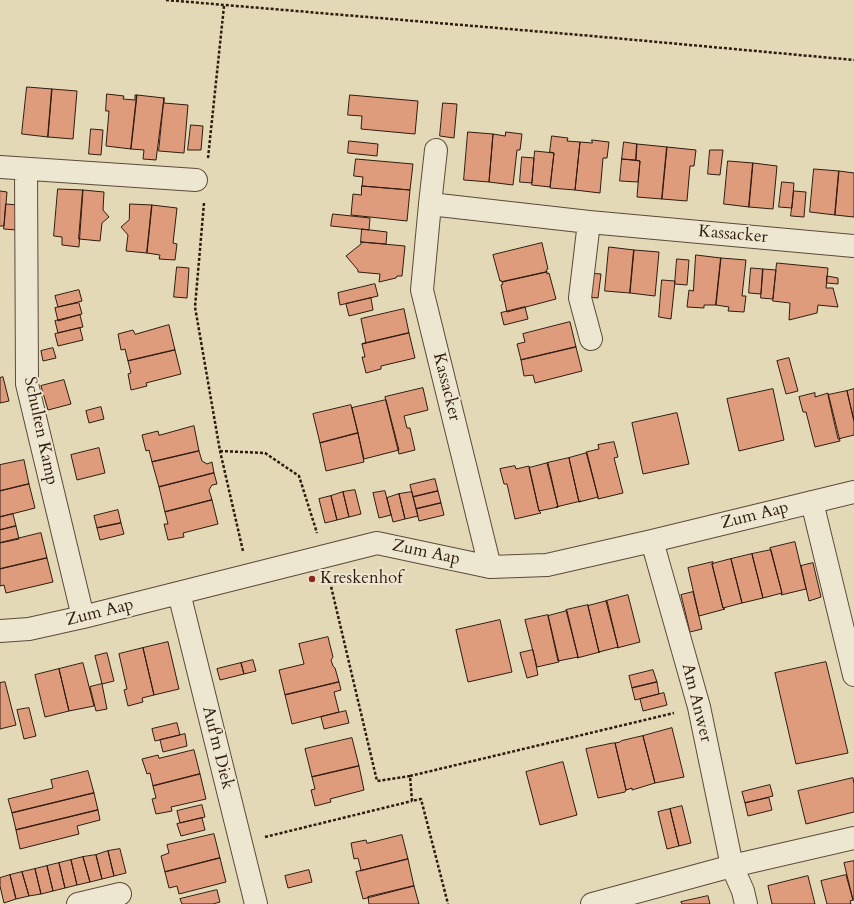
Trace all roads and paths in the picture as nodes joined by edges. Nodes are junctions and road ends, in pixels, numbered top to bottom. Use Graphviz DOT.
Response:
graph roads {
  1 [pos="166,0"];
  2 [pos="224,6"];
  3 [pos="854,60"];
  4 [pos="436,150"];
  5 [pos="0,167"];
  6 [pos="26,169"];
  7 [pos="203,180"];
  8 [pos="430,204"];
  9 [pos="589,222"];
  10 [pos="854,246"];
  11 [pos="590,339"];
  12 [pos="220,451"];
  13 [pos="854,492"];
  14 [pos="812,502"];
  15 [pos="652,541"];
  16 [pos="324,557"];
  17 [pos="490,567"];
  18 [pos="249,575"];
  19 [pos="179,593"];
  20 [pos="83,617"];
  21 [pos="0,631"];
  22 [pos="854,675"];
  23 [pos="699,707"];
  24 [pos="410,776"];
  25 [pos="412,801"];
  26 [pos="854,838"];
  27 [pos="241,842"];
  28 [pos="732,866"];
  29 [pos="120,894"];
  30 [pos="78,904"];
  31 [pos="256,904"];
  32 [pos="448,904"];
  33 [pos="592,904"];
  34 [pos="746,904"];
  1 -- 2 [label="path"];
  2 -- 3 [label="path"];
  2 -- 7 [label="path"];
  4 -- 8 [label="street, Kassacker"];
  5 -- 6 [label="street"];
  6 -- 7 [label="street"];
  6 -- 20 [label="street, Schulten Kamp"];
  7 -- 12 [label="path"];
  8 -- 9 [label="street, Kassacker"];
  8 -- 17 [label="street, Kassacker"];
  9 -- 10 [label="street, Kassacker"];
  9 -- 11 [label="street"];
  12 -- 16 [label="path"];
  12 -- 18 [label="path"];
  13 -- 14 [label="street, Zum Aap"];
  14 -- 15 [label="street, Zum Aap"];
  14 -- 22 [label="street"];
  15 -- 17 [label="street, Zum Aap"];
  15 -- 23 [label="street, Am Anwer"];
  16 -- 17 [label="street, Zum Aap"];
  16 -- 18 [label="street, Zum Aap"];
  16 -- 24 [label="path"];
  18 -- 19 [label="street, Zum Aap"];
  19 -- 20 [label="street, Zum Aap"];
  19 -- 27 [label="street, Auf'm Diek"];
  20 -- 21 [label="street, Zum Aap"];
  23 -- 24 [label="path"];
  23 -- 28 [label="street, Am Anwer"];
  24 -- 25 [label="path"];
  25 -- 27 [label="path"];
  25 -- 32 [label="path"];
  26 -- 28 [label="street"];
  27 -- 31 [label="street, Auf'm Diek"];
  28 -- 33 [label="street"];
  28 -- 34 [label="street, Am Anwer"];
  29 -- 30 [label="street"];
}
